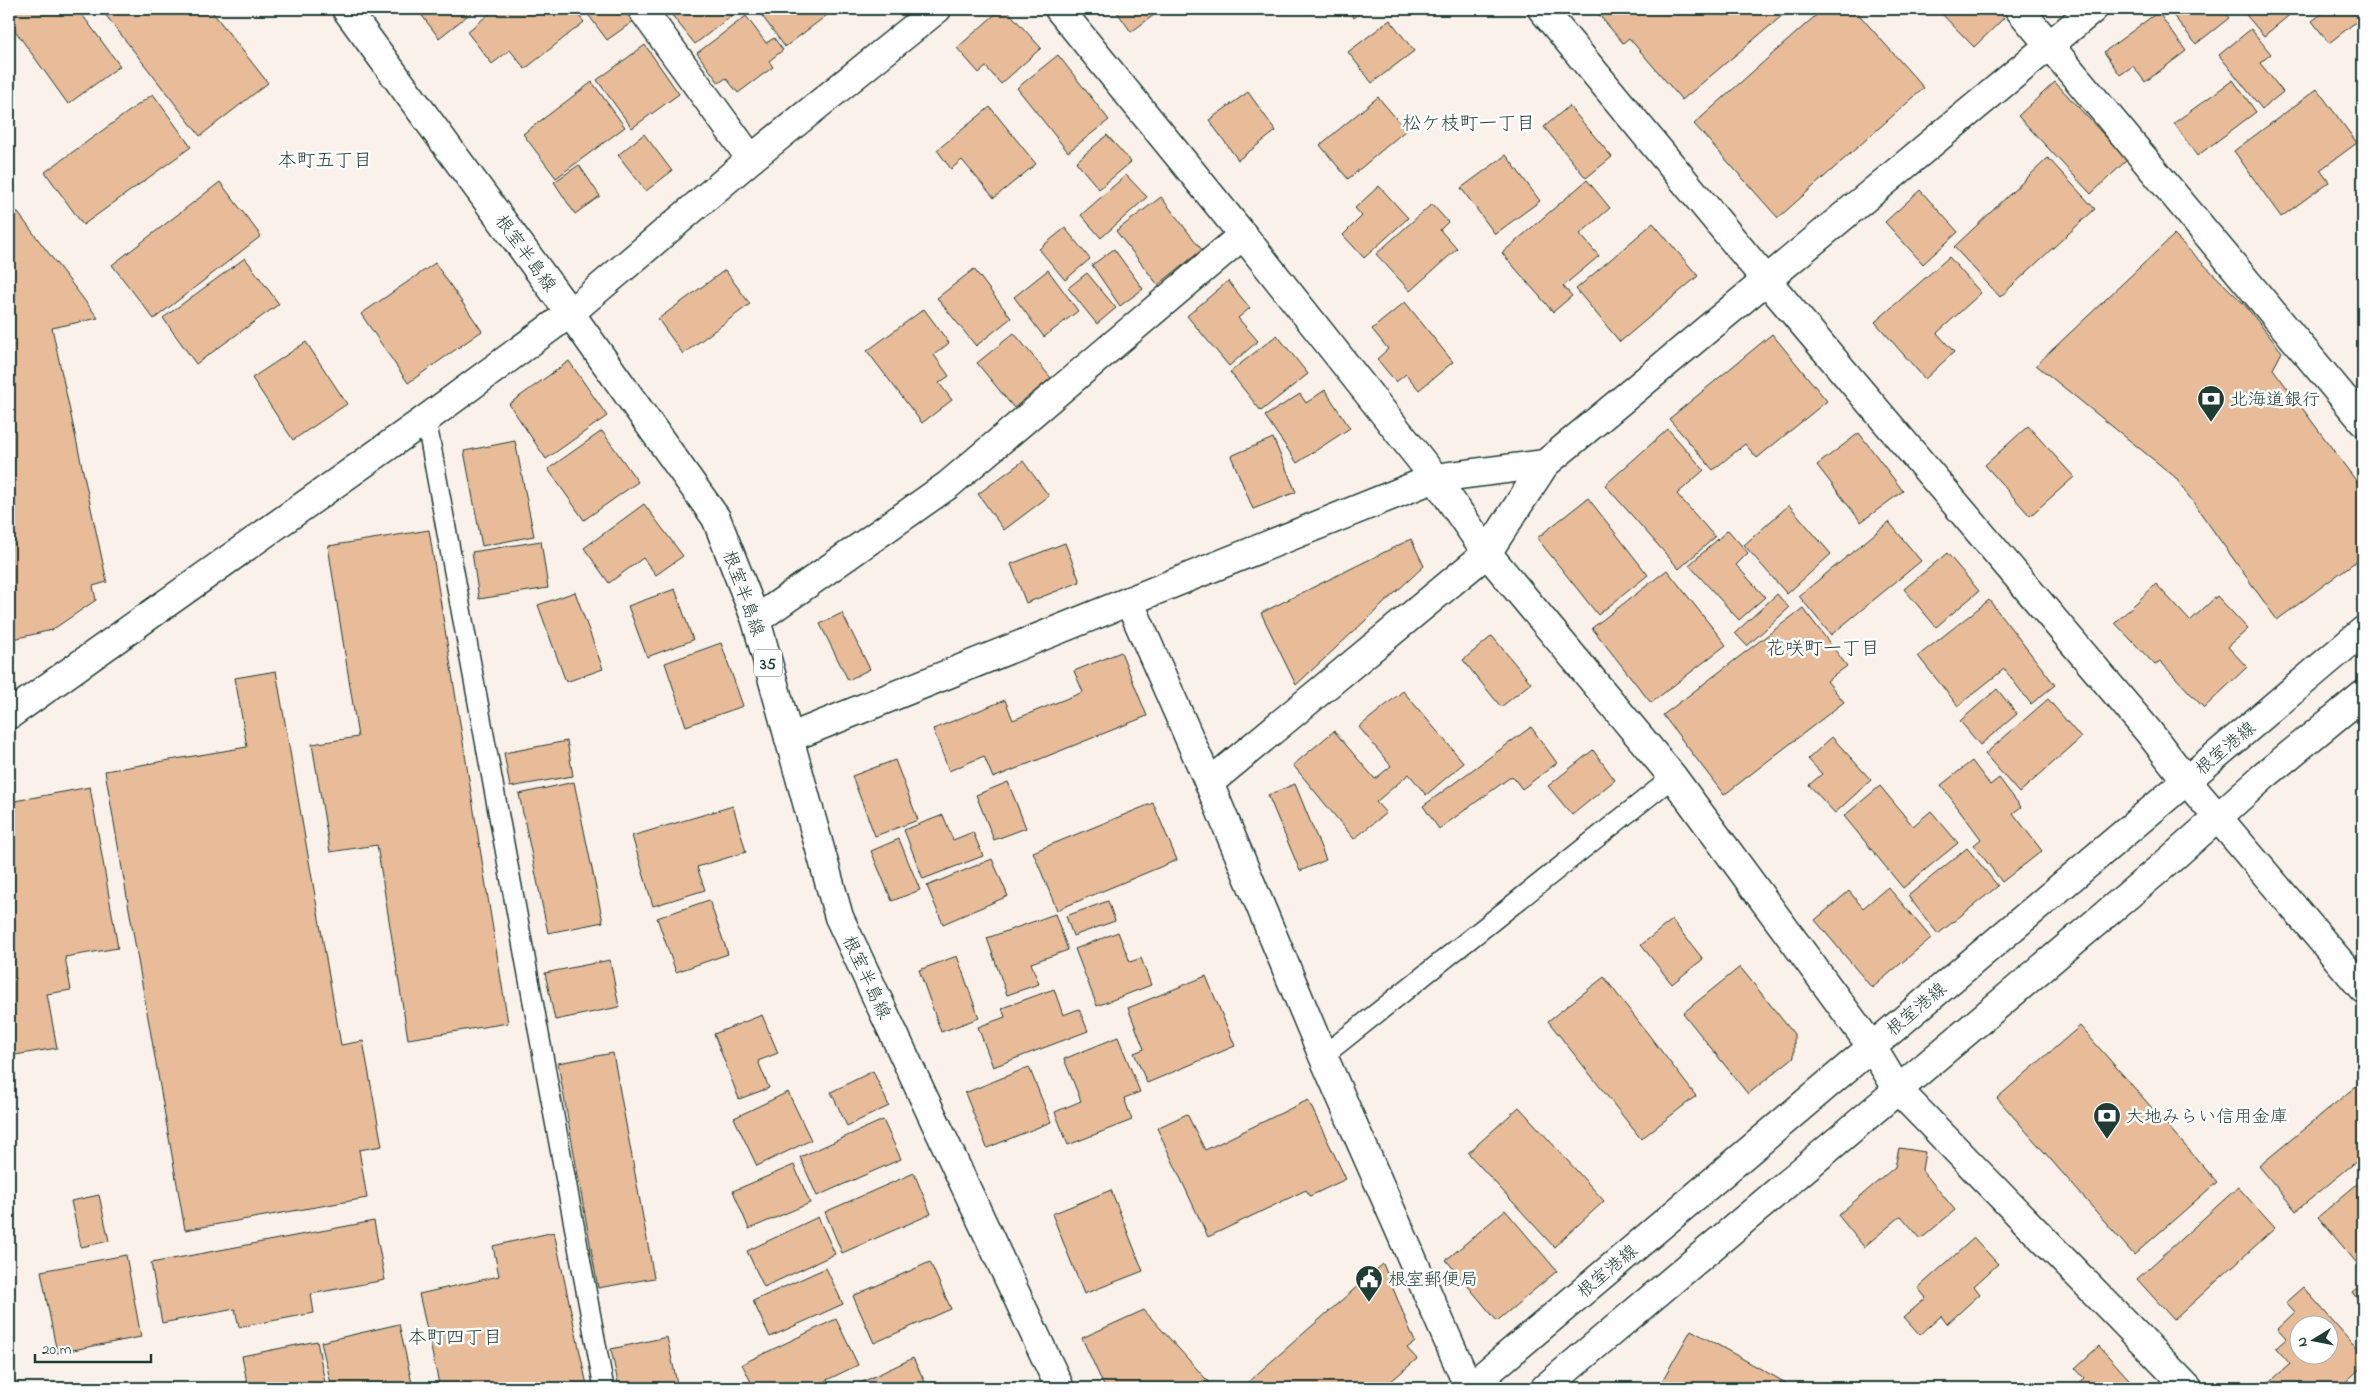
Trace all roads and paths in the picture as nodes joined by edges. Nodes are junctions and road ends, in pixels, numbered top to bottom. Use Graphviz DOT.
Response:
graph roads {
  1 [pos="346,9"];
  2 [pos="642,9"];
  3 [pos="938,9"];
  4 [pos="1059,9"];
  5 [pos="1542,9"];
  6 [pos="2019,9"];
  7 [pos="2093,9"];
  8 [pos="2049,45"];
  9 [pos="751,159"];
  10 [pos="1243,235"];
  11 [pos="1767,281"];
  12 [pos="570,313"];
  13 [pos="426,418"];
  14 [pos="2363,421"];
  15 [pos="1545,464"];
  16 [pos="1435,478"];
  17 [pos="1487,553"];
  18 [pos="1129,601"];
  19 [pos="756,620"];
  20 [pos="2363,631"];
  21 [pos="2363,695"];
  22 [pos="9,715"];
  23 [pos="789,738"];
  24 [pos="1673,777"];
  25 [pos="2186,780"];
  26 [pos="1209,783"];
  27 [pos="2218,817"];
  28 [pos="2363,989"];
  29 [pos="1872,1046"];
  30 [pos="1323,1056"];
  31 [pos="1898,1090"];
  32 [pos="604,1388"];
  33 [pos="1060,1388"];
  34 [pos="1469,1388"];
  35 [pos="1544,1388"];
  36 [pos="2188,1388"];
  1 -- 12 [label="street, 根室半島線 / 35"];
  2 -- 9 [label="street"];
  3 -- 9 [label="street"];
  4 -- 10 [label="street"];
  5 -- 11 [label="street"];
  6 -- 8 [label="street"];
  7 -- 8 [label="street"];
  8 -- 11 [label="street"];
  8 -- 14 [label="street"];
  9 -- 12 [label="street"];
  10 -- 16 [label="street"];
  10 -- 19 [label="street"];
  11 -- 15 [label="street"];
  11 -- 25 [label="street"];
  12 -- 13 [label="street"];
  12 -- 19 [label="street, 根室半島線 / 35"];
  13 -- 22 [label="street"];
  13 -- 32 [label="lane"];
  15 -- 16 [label="street"];
  15 -- 17 [label="street"];
  16 -- 17 [label="street"];
  16 -- 18 [label="street"];
  17 -- 24 [label="street"];
  17 -- 26 [label="street"];
  18 -- 23 [label="street"];
  18 -- 26 [label="street"];
  19 -- 23 [label="street, 根室半島線 / 35"];
  20 -- 25 [label="street, 根室港線"];
  21 -- 27 [label="street"];
  23 -- 33 [label="street, 根室半島線 / 35"];
  24 -- 29 [label="street"];
  24 -- 30 [label="lane"];
  25 -- 27 [label="street"];
  25 -- 29 [label="street, 根室港線"];
  26 -- 30 [label="street"];
  27 -- 28 [label="street"];
  27 -- 31 [label="street"];
  29 -- 31 [label="street"];
  29 -- 34 [label="street, 根室港線"];
  30 -- 34 [label="street"];
  31 -- 35 [label="street"];
  31 -- 36 [label="street"];
}
